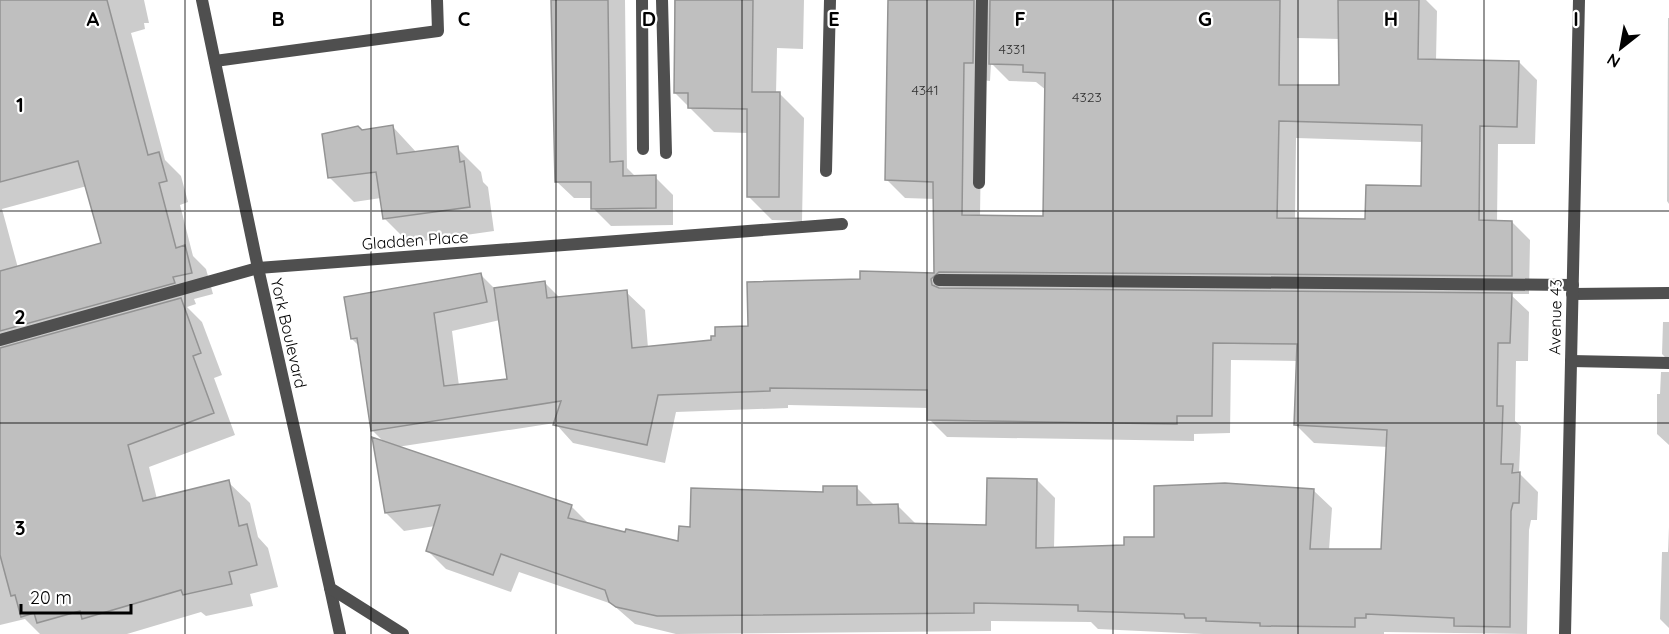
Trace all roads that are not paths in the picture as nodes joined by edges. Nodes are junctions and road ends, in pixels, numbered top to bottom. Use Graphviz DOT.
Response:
graph roads {
  1 [pos="202,0"];
  2 [pos="437,0"];
  3 [pos="642,0"];
  4 [pos="663,0"];
  5 [pos="830,0"];
  6 [pos="982,0"];
  7 [pos="1579,0"];
  8 [pos="215,61"];
  9 [pos="643,149"];
  10 [pos="666,153"];
  11 [pos="826,171"];
  12 [pos="979,183"];
  13 [pos="842,224"];
  14 [pos="258,268"];
  15 [pos="939,280"];
  16 [pos="1573,289"];
  17 [pos="1669,293"];
  18 [pos="0,340"];
  19 [pos="1571,361"];
  20 [pos="1669,363"];
  21 [pos="330,588"];
  22 [pos="340,634"];
  23 [pos="403,634"];
  24 [pos="1565,634"];
  1 -- 8 [label="street, York Boulevard"];
  2 -- 8 [label="street"];
  3 -- 9 [label="street"];
  4 -- 10 [label="street"];
  5 -- 11 [label="street"];
  6 -- 12 [label="street"];
  7 -- 16 [label="street, Avenue 43"];
  8 -- 14 [label="street, York Boulevard"];
  13 -- 14 [label="street, Gladden Place"];
  14 -- 18 [label="street, Gladden Place"];
  14 -- 21 [label="street, York Boulevard"];
  15 -- 16 [label="street"];
  16 -- 17 [label="street"];
  16 -- 19 [label="street, Avenue 43"];
  19 -- 20 [label="street"];
  19 -- 24 [label="street, Avenue 43"];
  21 -- 22 [label="street, York Boulevard"];
  21 -- 23 [label="street"];
}
